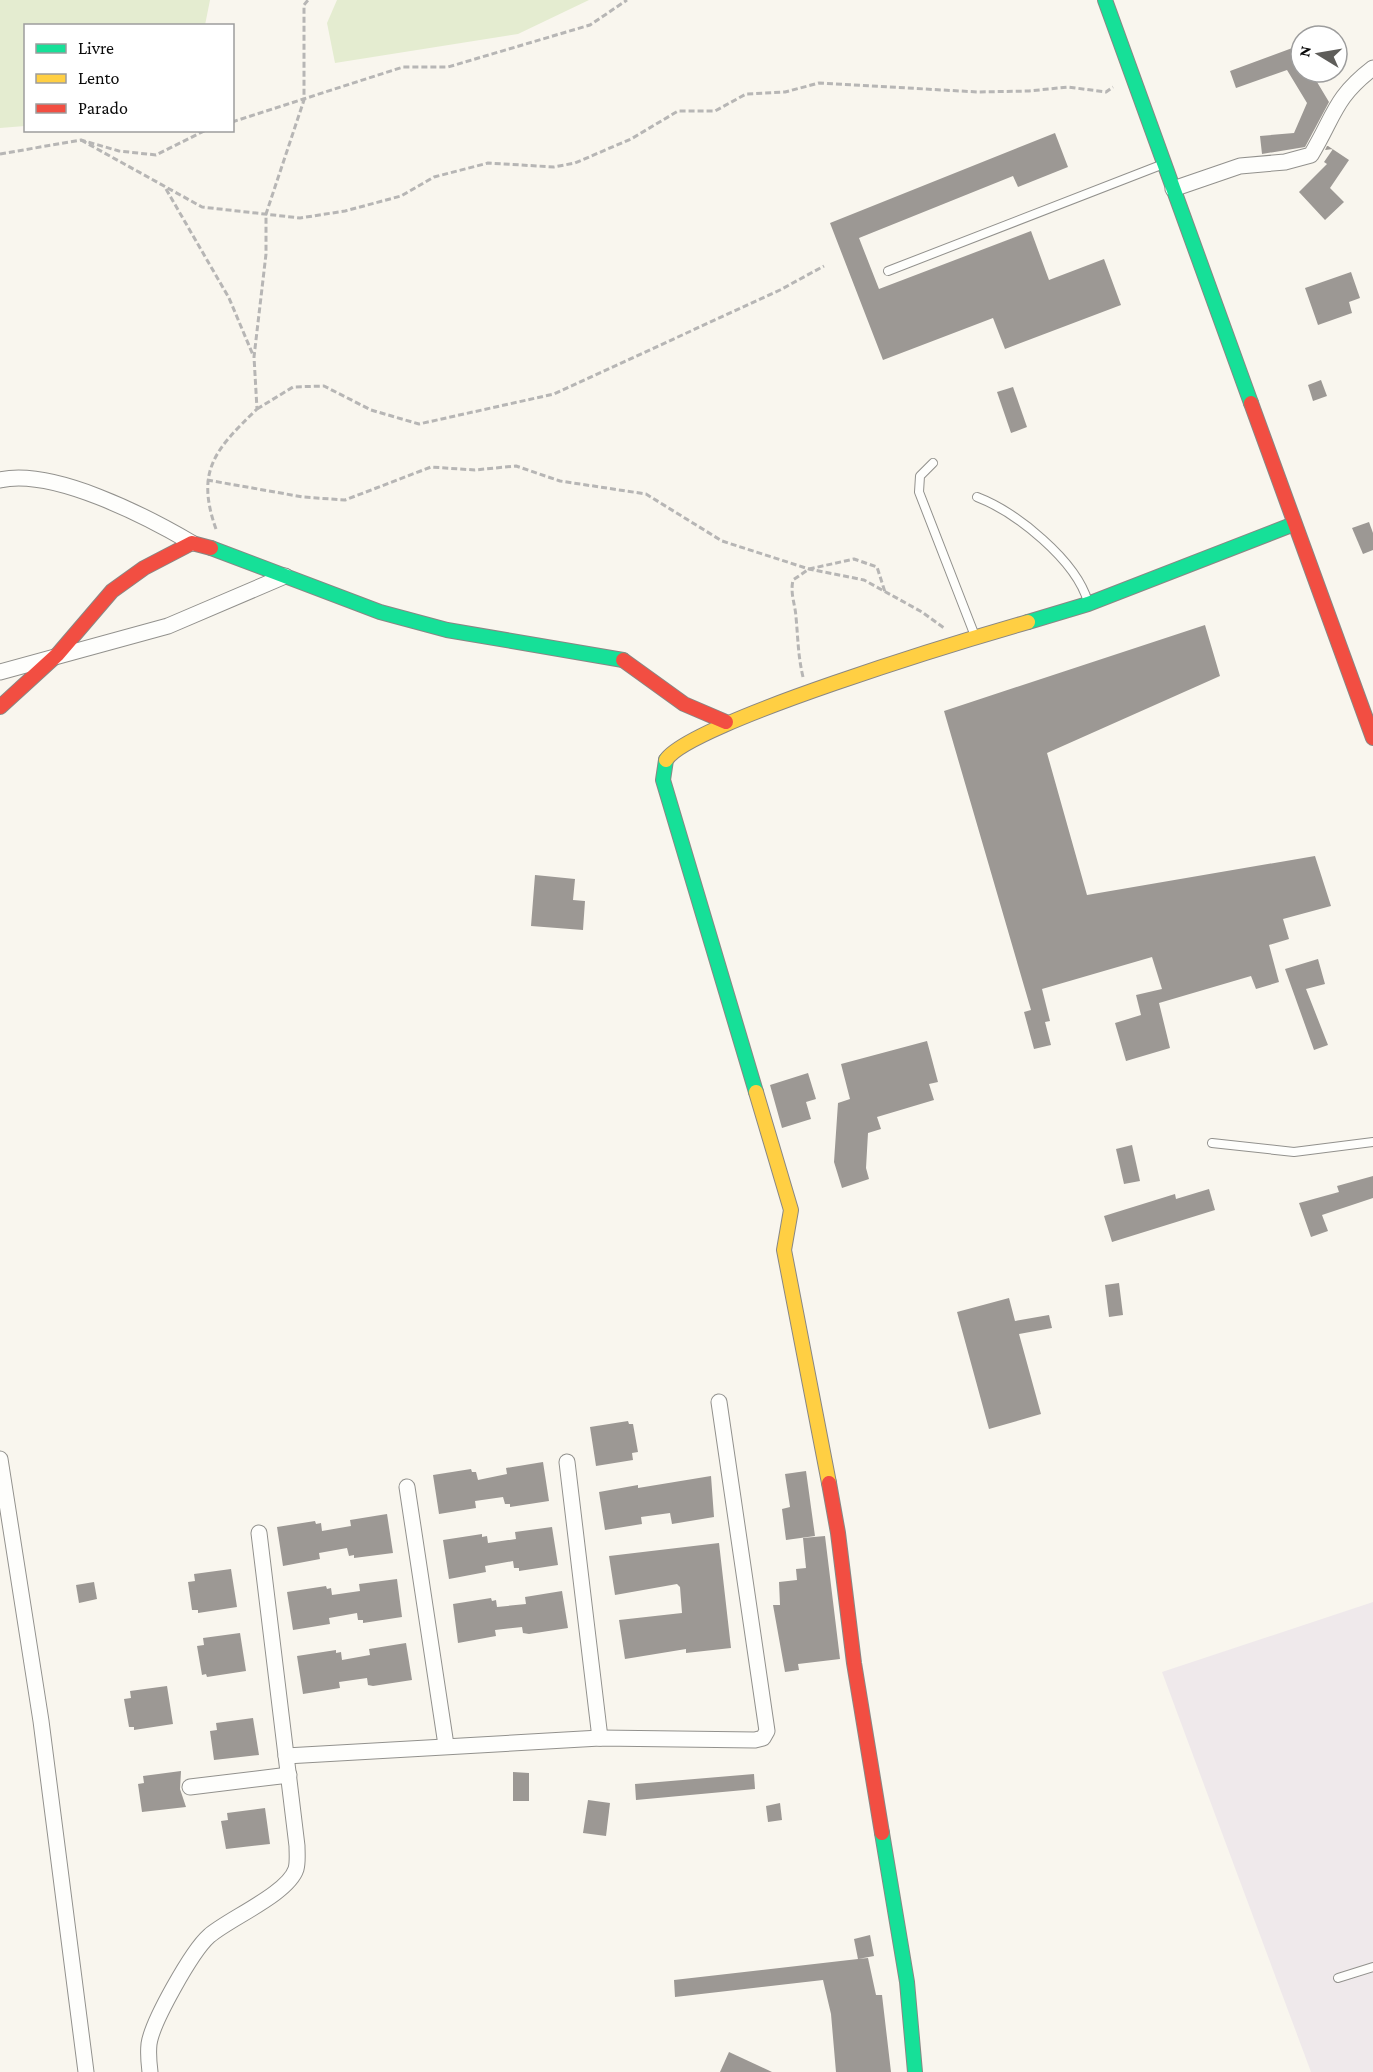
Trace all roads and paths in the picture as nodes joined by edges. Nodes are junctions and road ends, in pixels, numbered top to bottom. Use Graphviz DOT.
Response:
graph roads {
  1 [pos="308,0"];
  2 [pos="627,0"];
  3 [pos="1105,0"];
  4 [pos="1373,68"];
  5 [pos="1132,75"];
  6 [pos="304,100"];
  7 [pos="234,121"];
  8 [pos="202,132"];
  9 [pos="81,140"];
  10 [pos="0,154"];
  11 [pos="1164,164"];
  12 [pos="165,187"];
  13 [pos="1173,189"];
  14 [pos="266,214"];
  15 [pos="824,266"];
  16 [pos="888,271"];
  17 [pos="254,357"];
  18 [pos="256,409"];
  19 [pos="933,463"];
  20 [pos="0,480"];
  21 [pos="207,480"];
  22 [pos="976,497"];
  23 [pos="1294,524"];
  24 [pos="192,543"];
  25 [pos="223,551"];
  26 [pos="809,569"];
  27 [pos="285,576"];
  28 [pos="886,593"];
  29 [pos="1088,604"];
  30 [pos="976,637"];
  31 [pos="962,641"];
  32 [pos="58,654"];
  33 [pos="0,672"];
  34 [pos="807,693"];
  35 [pos="0,707"];
  36 [pos="726,722"];
  37 [pos="1373,738"];
  38 [pos="1373,1142"];
  39 [pos="1212,1143"];
  40 [pos="719,1402"];
  41 [pos="0,1459"];
  42 [pos="567,1462"];
  43 [pos="407,1487"];
  44 [pos="259,1533"];
  45 [pos="600,1738"];
  46 [pos="446,1745"];
  47 [pos="286,1756"];
  48 [pos="289,1775"];
  49 [pos="190,1787"];
  50 [pos="1373,1967"];
  51 [pos="1338,1978"];
  52 [pos="86,2072"];
  53 [pos="150,2072"];
  54 [pos="915,2072"];
  1 -- 6 [label="path"];
  2 -- 6 [label="path"];
  3 -- 5 [label="main road"];
  4 -- 13 [label="street"];
  5 -- 11 [label="main road"];
  5 -- 14 [label="path"];
  6 -- 7 [label="path"];
  6 -- 14 [label="path"];
  8 -- 9 [label="path"];
  9 -- 10 [label="path"];
  9 -- 12 [label="path"];
  11 -- 13 [label="main road"];
  11 -- 16 [label="lane"];
  12 -- 14 [label="path"];
  12 -- 17 [label="path"];
  13 -- 23 [label="main road"];
  14 -- 17 [label="path"];
  15 -- 18 [label="path"];
  17 -- 18 [label="path"];
  18 -- 21 [label="path"];
  19 -- 30 [label="lane"];
  20 -- 24 [label="street"];
  21 -- 25 [label="path"];
  21 -- 26 [label="path"];
  22 -- 29 [label="lane"];
  23 -- 29 [label="main road"];
  23 -- 37 [label="main road"];
  24 -- 25 [label="main road"];
  24 -- 32 [label="main road"];
  25 -- 27 [label="main road"];
  26 -- 28 [label="path"];
  26 -- 28 [label="path"];
  26 -- 34 [label="path"];
  27 -- 32 [label="street"];
  27 -- 36 [label="main road"];
  28 -- 31 [label="path"];
  29 -- 30 [label="main road"];
  30 -- 31 [label="main road"];
  31 -- 34 [label="main road"];
  32 -- 33 [label="street"];
  32 -- 35 [label="main road"];
  34 -- 36 [label="main road"];
  36 -- 54 [label="main road"];
  38 -- 39 [label="lane"];
  40 -- 45 [label="street"];
  41 -- 52 [label="street"];
  42 -- 45 [label="street"];
  43 -- 46 [label="street"];
  44 -- 47 [label="street"];
  45 -- 46 [label="street"];
  46 -- 47 [label="street"];
  47 -- 48 [label="street"];
  48 -- 49 [label="street"];
  48 -- 53 [label="street"];
  50 -- 51 [label="lane"];
}
